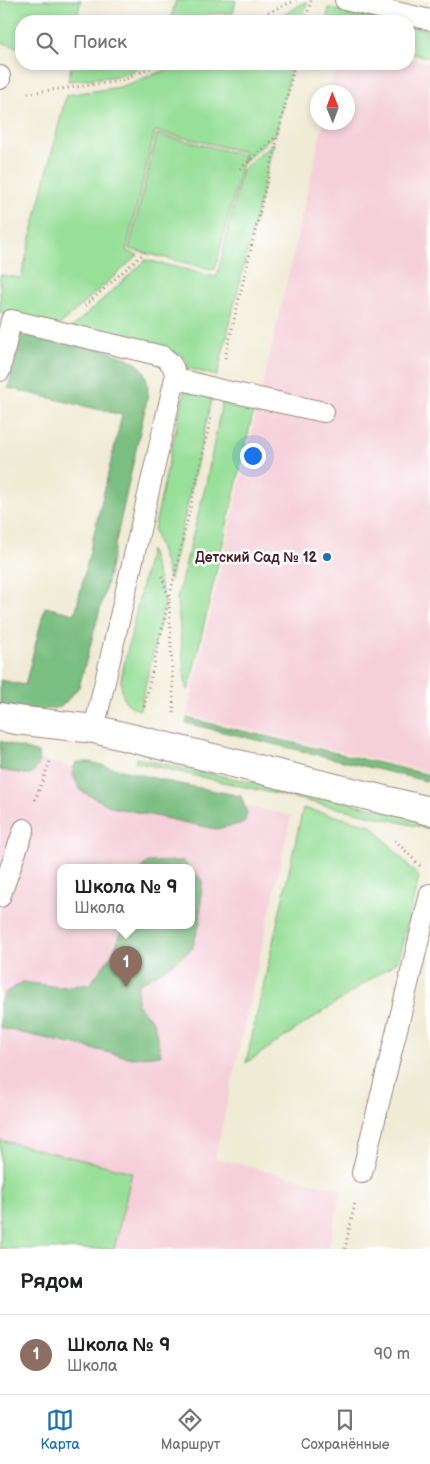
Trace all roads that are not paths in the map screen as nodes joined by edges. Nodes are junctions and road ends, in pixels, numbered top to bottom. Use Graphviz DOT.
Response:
graph roads {
  1 [pos="345,0"];
  2 [pos="409,15"];
  3 [pos="415,16"];
  4 [pos="430,20"];
  5 [pos="6,319"];
  6 [pos="0,371"];
  7 [pos="175,378"];
  8 [pos="324,412"];
  9 [pos="0,717"];
  10 [pos="94,729"];
  11 [pos="430,811"];
  12 [pos="24,829"];
  13 [pos="430,894"];
  14 [pos="0,897"];
  15 [pos="362,1173"];
  1 -- 2 [label="lane"];
  3 -- 4 [label="lane"];
  5 -- 6 [label="lane"];
  5 -- 7 [label="lane"];
  7 -- 8 [label="lane"];
  7 -- 10 [label="lane"];
  9 -- 10 [label="street"];
  10 -- 11 [label="street"];
  12 -- 14 [label="lane"];
  13 -- 15 [label="lane"];
}
